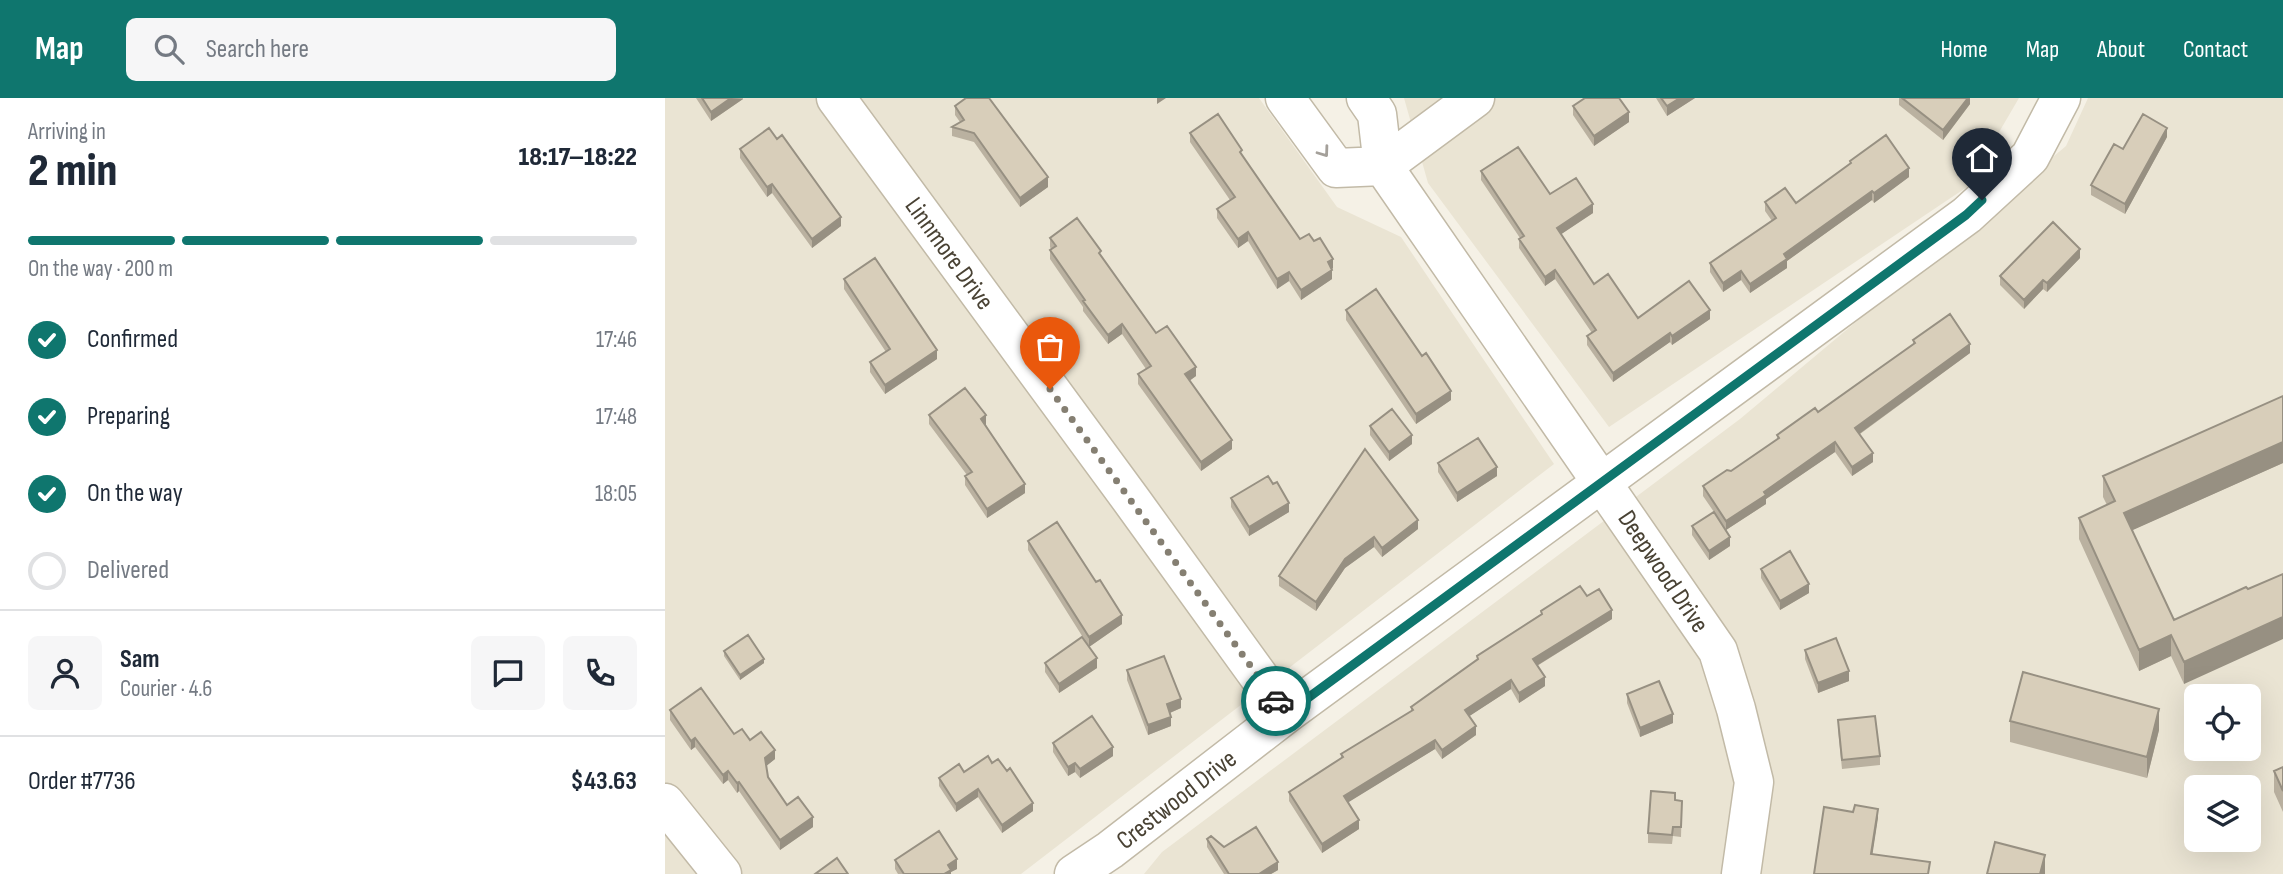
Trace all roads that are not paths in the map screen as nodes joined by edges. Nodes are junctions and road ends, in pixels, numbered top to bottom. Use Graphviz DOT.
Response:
graph roads {
  1 [pos="836,98"];
  2 [pos="1285,98"];
  3 [pos="1366,98"];
  4 [pos="1475,98"];
  5 [pos="2060,98"];
  6 [pos="1383,166"];
  7 [pos="1603,482"];
  8 [pos="1286,714"];
  9 [pos="665,803"];
  10 [pos="1105,862"];
  11 [pos="722,874"];
  12 [pos="1074,874"];
  13 [pos="1741,874"];
  1 -- 8 [label="street, Linnmore Drive"];
  2 -- 6 [label="street, one-way"];
  3 -- 6 [label="street, Deepwood Drive"];
  4 -- 6 [label="street"];
  5 -- 7 [label="street, Crestwood Drive"];
  6 -- 7 [label="street, Deepwood Drive"];
  7 -- 8 [label="street, Crestwood Drive"];
  7 -- 13 [label="street, Deepwood Drive"];
  8 -- 10 [label="street, Crestwood Drive"];
  9 -- 11 [label="street"];
  10 -- 12 [label="street, Crestwood Drive"];
}
